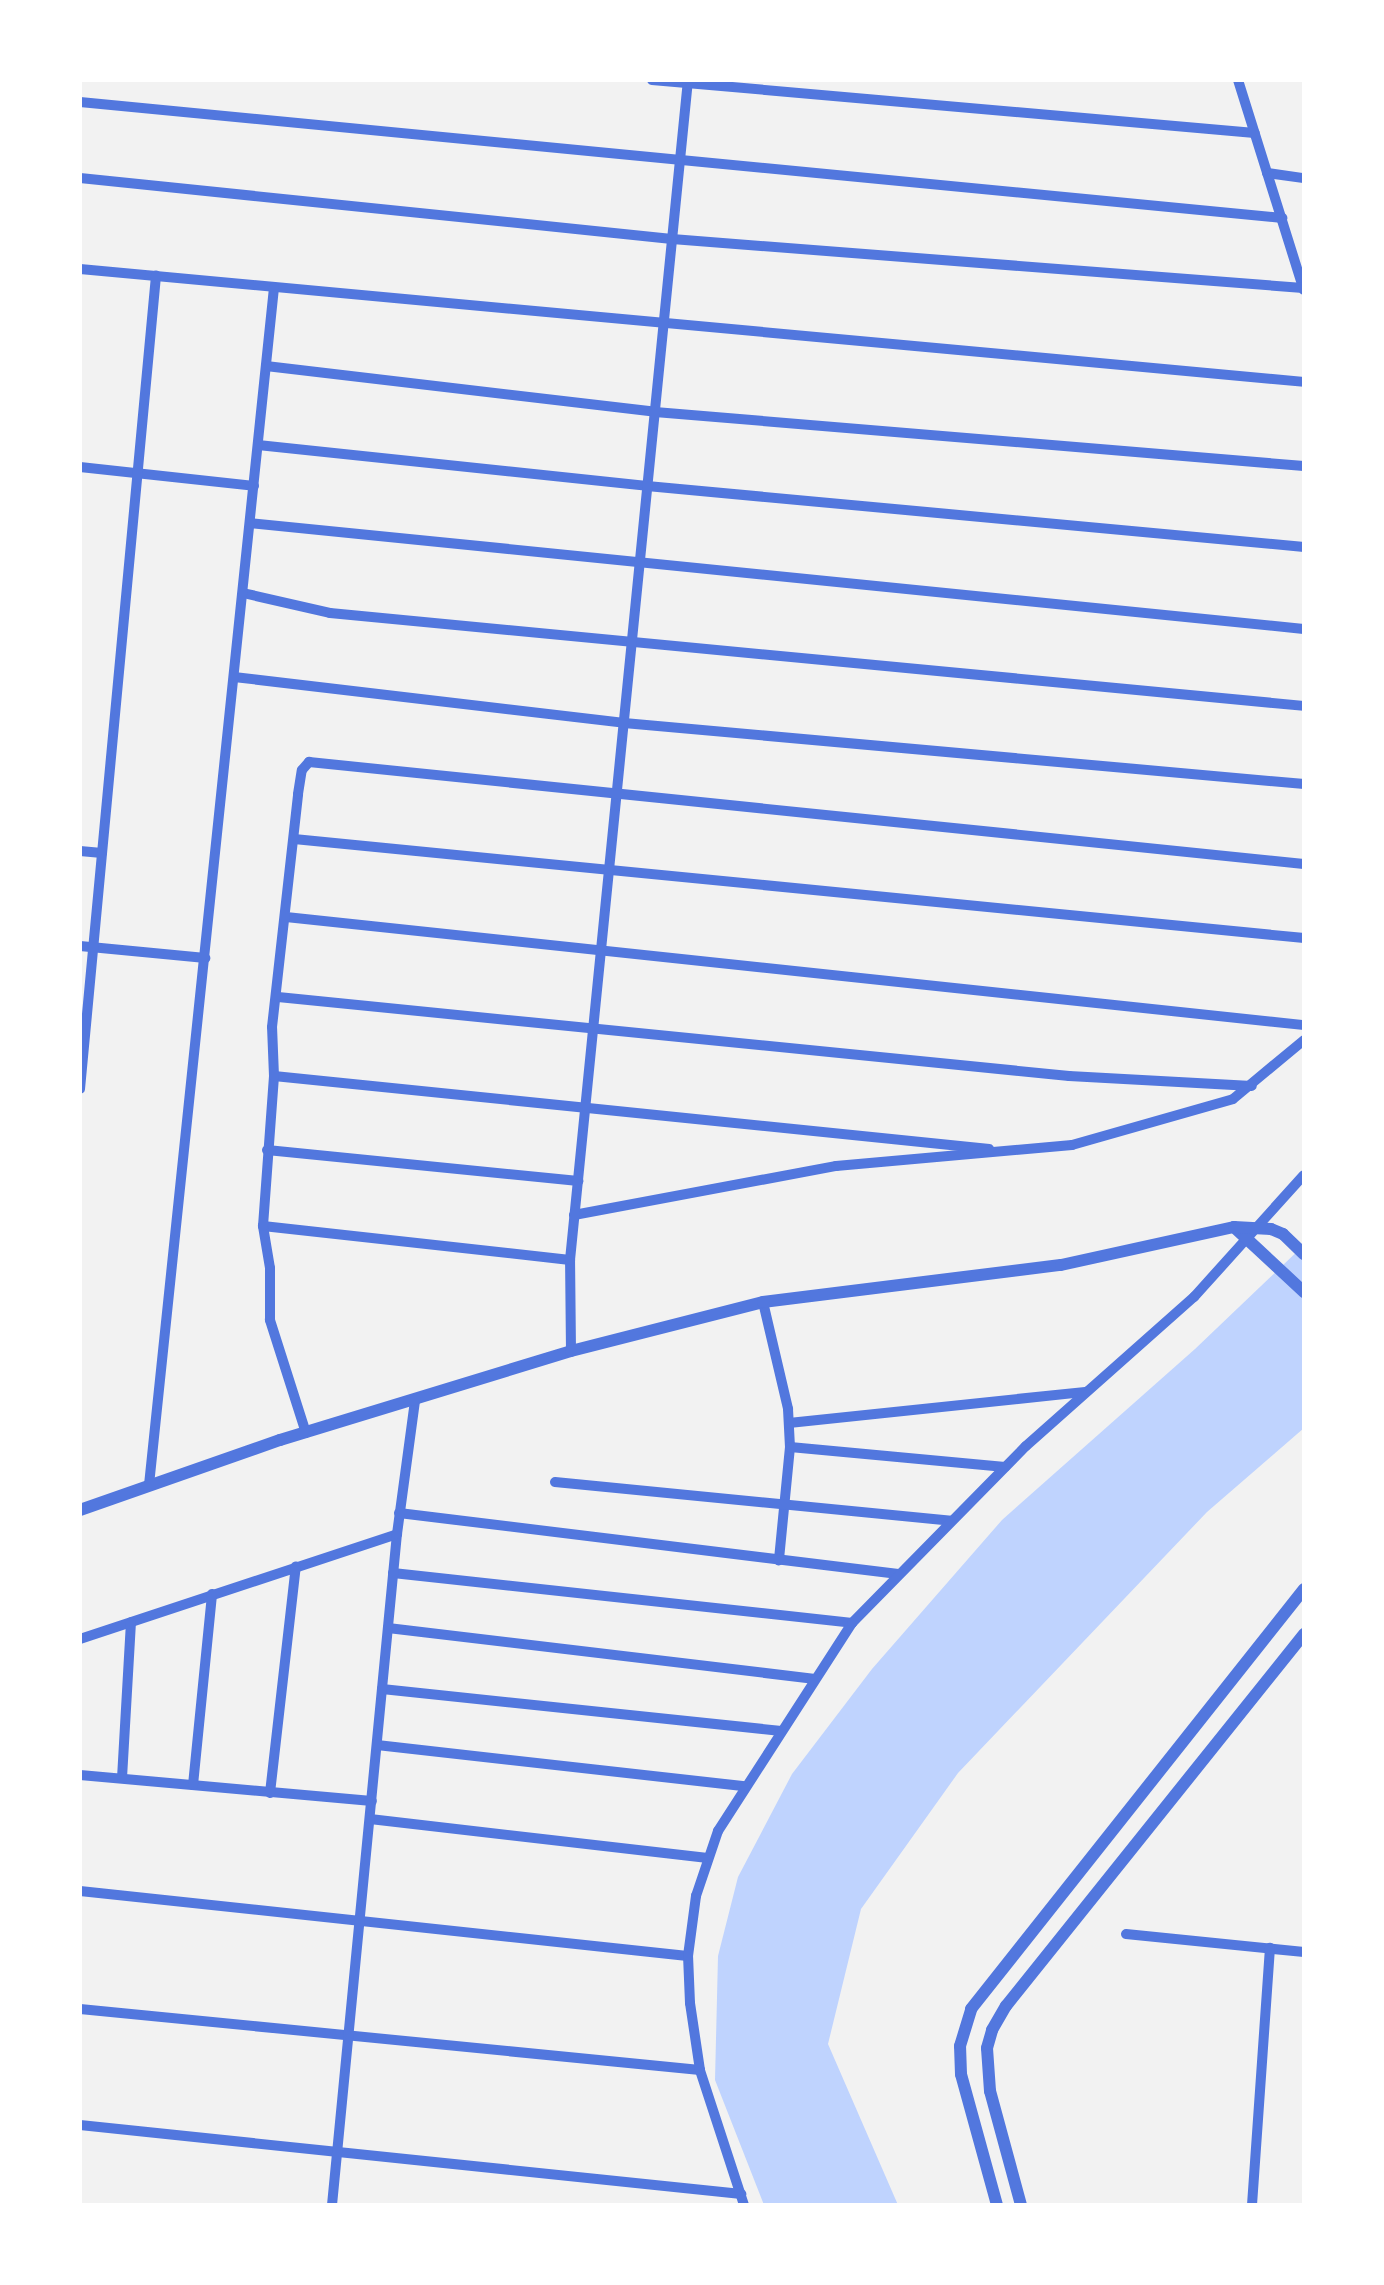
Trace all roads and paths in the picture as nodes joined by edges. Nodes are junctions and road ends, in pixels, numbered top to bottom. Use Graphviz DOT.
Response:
graph roads {
  1 [pos="652,80"];
  2 [pos="1238,80"];
  3 [pos="688,82"];
  4 [pos="80,102"];
  5 [pos="1255,133"];
  6 [pos="680,162"];
  7 [pos="1267,174"];
  8 [pos="80,178"];
  9 [pos="1304,178"];
  10 [pos="1282,218"];
  11 [pos="672,239"];
  12 [pos="80,269"];
  13 [pos="156,276"];
  14 [pos="274,288"];
  15 [pos="1304,289"];
  16 [pos="664,324"];
  17 [pos="266,366"];
  18 [pos="1304,382"];
  19 [pos="655,412"];
  20 [pos="258,445"];
  21 [pos="1304,466"];
  22 [pos="80,467"];
  23 [pos="137,473"];
  24 [pos="254,486"];
  25 [pos="647,486"];
  26 [pos="250,522"];
  27 [pos="1304,547"];
  28 [pos="640,562"];
  29 [pos="243,593"];
  30 [pos="1304,629"];
  31 [pos="632,644"];
  32 [pos="234,677"];
  33 [pos="1304,706"];
  34 [pos="624,723"];
  35 [pos="1304,784"];
  36 [pos="617,790"];
  37 [pos="294,839"];
  38 [pos="80,851"];
  39 [pos="102,854"];
  40 [pos="1304,864"];
  41 [pos="609,869"];
  42 [pos="286,917"];
  43 [pos="1304,938"];
  44 [pos="80,946"];
  45 [pos="93,947"];
  46 [pos="601,951"];
  47 [pos="204,958"];
  48 [pos="278,997"];
  49 [pos="593,1025"];
  50 [pos="1304,1025"];
  51 [pos="1304,1040"];
  52 [pos="274,1076"];
  53 [pos="1252,1086"];
  54 [pos="80,1089"];
  55 [pos="586,1104"];
  56 [pos="268,1150"];
  57 [pos="1018,1152"];
  58 [pos="1304,1175"];
  59 [pos="578,1181"];
  60 [pos="574,1215"];
  61 [pos="263,1226"];
  62 [pos="1258,1226"];
  63 [pos="1234,1227"];
  64 [pos="1248,1238"];
  65 [pos="1304,1254"];
  66 [pos="570,1260"];
  67 [pos="1304,1292"];
  68 [pos="763,1302"];
  69 [pos="571,1351"];
  70 [pos="1085,1392"];
  71 [pos="415,1400"];
  72 [pos="788,1422"];
  73 [pos="306,1433"];
  74 [pos="790,1448"];
  75 [pos="1005,1466"];
  76 [pos="555,1482"];
  77 [pos="150,1485"];
  78 [pos="786,1503"];
  79 [pos="80,1510"];
  80 [pos="400,1513"];
  81 [pos="952,1521"];
  82 [pos="397,1534"];
  83 [pos="779,1560"];
  84 [pos="296,1566"];
  85 [pos="393,1573"];
  86 [pos="898,1574"];
  87 [pos="1304,1590"];
  88 [pos="212,1594"];
  89 [pos="131,1622"];
  90 [pos="852,1623"];
  91 [pos="388,1628"];
  92 [pos="1304,1634"];
  93 [pos="81,1635"];
  94 [pos="814,1679"];
  95 [pos="382,1689"];
  96 [pos="779,1731"];
  97 [pos="377,1744"];
  98 [pos="80,1774"];
  99 [pos="122,1778"];
  100 [pos="193,1785"];
  101 [pos="745,1786"];
  102 [pos="270,1793"];
  103 [pos="372,1800"];
  104 [pos="370,1819"];
  105 [pos="708,1858"];
  106 [pos="80,1891"];
  107 [pos="358,1921"];
  108 [pos="1126,1934"];
  109 [pos="1270,1948"];
  110 [pos="1304,1952"];
  111 [pos="688,1956"];
  112 [pos="80,2009"];
  113 [pos="347,2037"];
  114 [pos="700,2070"];
  115 [pos="80,2125"];
  116 [pos="337,2152"];
  117 [pos="743,2200"];
  118 [pos="332,2205"];
  119 [pos="998,2205"];
  120 [pos="1021,2205"];
  121 [pos="1252,2205"];
  1 -- 3 [label="street"];
  2 -- 5 [label="street"];
  3 -- 5 [label="street"];
  3 -- 6 [label="street"];
  4 -- 6 [label="street"];
  5 -- 7 [label="street"];
  6 -- 10 [label="street"];
  6 -- 11 [label="street"];
  7 -- 9 [label="street"];
  7 -- 10 [label="street"];
  8 -- 11 [label="street"];
  10 -- 15 [label="street"];
  11 -- 15 [label="street"];
  11 -- 16 [label="street"];
  12 -- 13 [label="street"];
  13 -- 14 [label="street"];
  13 -- 23 [label="street"];
  14 -- 16 [label="street"];
  14 -- 17 [label="street"];
  16 -- 18 [label="street"];
  16 -- 19 [label="street"];
  17 -- 19 [label="street"];
  17 -- 20 [label="street"];
  19 -- 21 [label="street"];
  19 -- 25 [label="street"];
  20 -- 24 [label="street"];
  20 -- 25 [label="street"];
  22 -- 23 [label="street"];
  23 -- 24 [label="street"];
  23 -- 39 [label="street"];
  24 -- 26 [label="street"];
  25 -- 27 [label="street"];
  25 -- 28 [label="street"];
  26 -- 28 [label="street"];
  26 -- 29 [label="street"];
  28 -- 30 [label="street"];
  28 -- 31 [label="street"];
  29 -- 31 [label="street"];
  29 -- 32 [label="street"];
  31 -- 33 [label="street"];
  31 -- 34 [label="street"];
  32 -- 34 [label="street"];
  32 -- 47 [label="street"];
  34 -- 35 [label="street"];
  34 -- 36 [label="street"];
  36 -- 37 [label="street"];
  36 -- 40 [label="street"];
  36 -- 41 [label="street"];
  37 -- 41 [label="street"];
  37 -- 42 [label="street"];
  38 -- 39 [label="street"];
  39 -- 45 [label="street"];
  41 -- 43 [label="street"];
  41 -- 46 [label="street"];
  42 -- 46 [label="street"];
  42 -- 48 [label="street"];
  44 -- 45 [label="street"];
  45 -- 47 [label="street"];
  45 -- 54 [label="street"];
  46 -- 49 [label="street"];
  46 -- 50 [label="street"];
  47 -- 77 [label="street"];
  48 -- 49 [label="street"];
  48 -- 52 [label="street"];
  49 -- 53 [label="street"];
  49 -- 55 [label="street"];
  51 -- 53 [label="street"];
  52 -- 55 [label="street"];
  52 -- 56 [label="street"];
  53 -- 57 [label="street"];
  55 -- 57 [label="street"];
  55 -- 59 [label="street"];
  56 -- 59 [label="street"];
  56 -- 61 [label="street"];
  57 -- 60 [label="street"];
  58 -- 62 [label="street"];
  59 -- 60 [label="street"];
  60 -- 66 [label="street"];
  61 -- 66 [label="street"];
  61 -- 73 [label="street"];
  62 -- 63 [label="street"];
  62 -- 64 [label="street"];
  62 -- 65 [label="street"];
  63 -- 64 [label="street"];
  63 -- 68 [label="street"];
  64 -- 67 [label="street"];
  64 -- 70 [label="street"];
  66 -- 69 [label="street"];
  68 -- 69 [label="street"];
  68 -- 72 [label="street"];
  69 -- 71 [label="street"];
  70 -- 72 [label="street"];
  70 -- 75 [label="street"];
  71 -- 73 [label="street"];
  71 -- 80 [label="street"];
  72 -- 74 [label="street"];
  73 -- 77 [label="street"];
  74 -- 75 [label="street"];
  74 -- 78 [label="street"];
  75 -- 81 [label="street"];
  76 -- 78 [label="street"];
  77 -- 79 [label="street"];
  78 -- 81 [label="street"];
  78 -- 83 [label="street"];
  80 -- 82 [label="street"];
  80 -- 83 [label="street"];
  81 -- 86 [label="street"];
  82 -- 84 [label="street"];
  82 -- 85 [label="street"];
  83 -- 86 [label="street"];
  84 -- 88 [label="street"];
  84 -- 102 [label="street"];
  85 -- 90 [label="street"];
  85 -- 91 [label="street"];
  86 -- 90 [label="street"];
  87 -- 119 [label="street"];
  88 -- 89 [label="street"];
  88 -- 100 [label="street"];
  89 -- 93 [label="street"];
  89 -- 99 [label="street"];
  90 -- 94 [label="street"];
  91 -- 94 [label="street"];
  91 -- 95 [label="street"];
  92 -- 120 [label="street"];
  94 -- 96 [label="street"];
  95 -- 96 [label="street"];
  95 -- 97 [label="street"];
  96 -- 101 [label="street"];
  97 -- 101 [label="street"];
  97 -- 103 [label="street"];
  98 -- 99 [label="street"];
  99 -- 100 [label="street"];
  100 -- 102 [label="street"];
  101 -- 105 [label="street"];
  102 -- 103 [label="street"];
  103 -- 104 [label="street"];
  104 -- 105 [label="street"];
  104 -- 107 [label="street"];
  105 -- 111 [label="street"];
  106 -- 107 [label="street"];
  107 -- 111 [label="street"];
  107 -- 113 [label="street"];
  108 -- 109 [label="street"];
  109 -- 110 [label="street"];
  109 -- 121 [label="street"];
  111 -- 114 [label="street"];
  112 -- 113 [label="street"];
  113 -- 114 [label="street"];
  113 -- 116 [label="street"];
  114 -- 117 [label="street"];
  115 -- 116 [label="street"];
  116 -- 117 [label="street"];
  116 -- 118 [label="street"];
}
